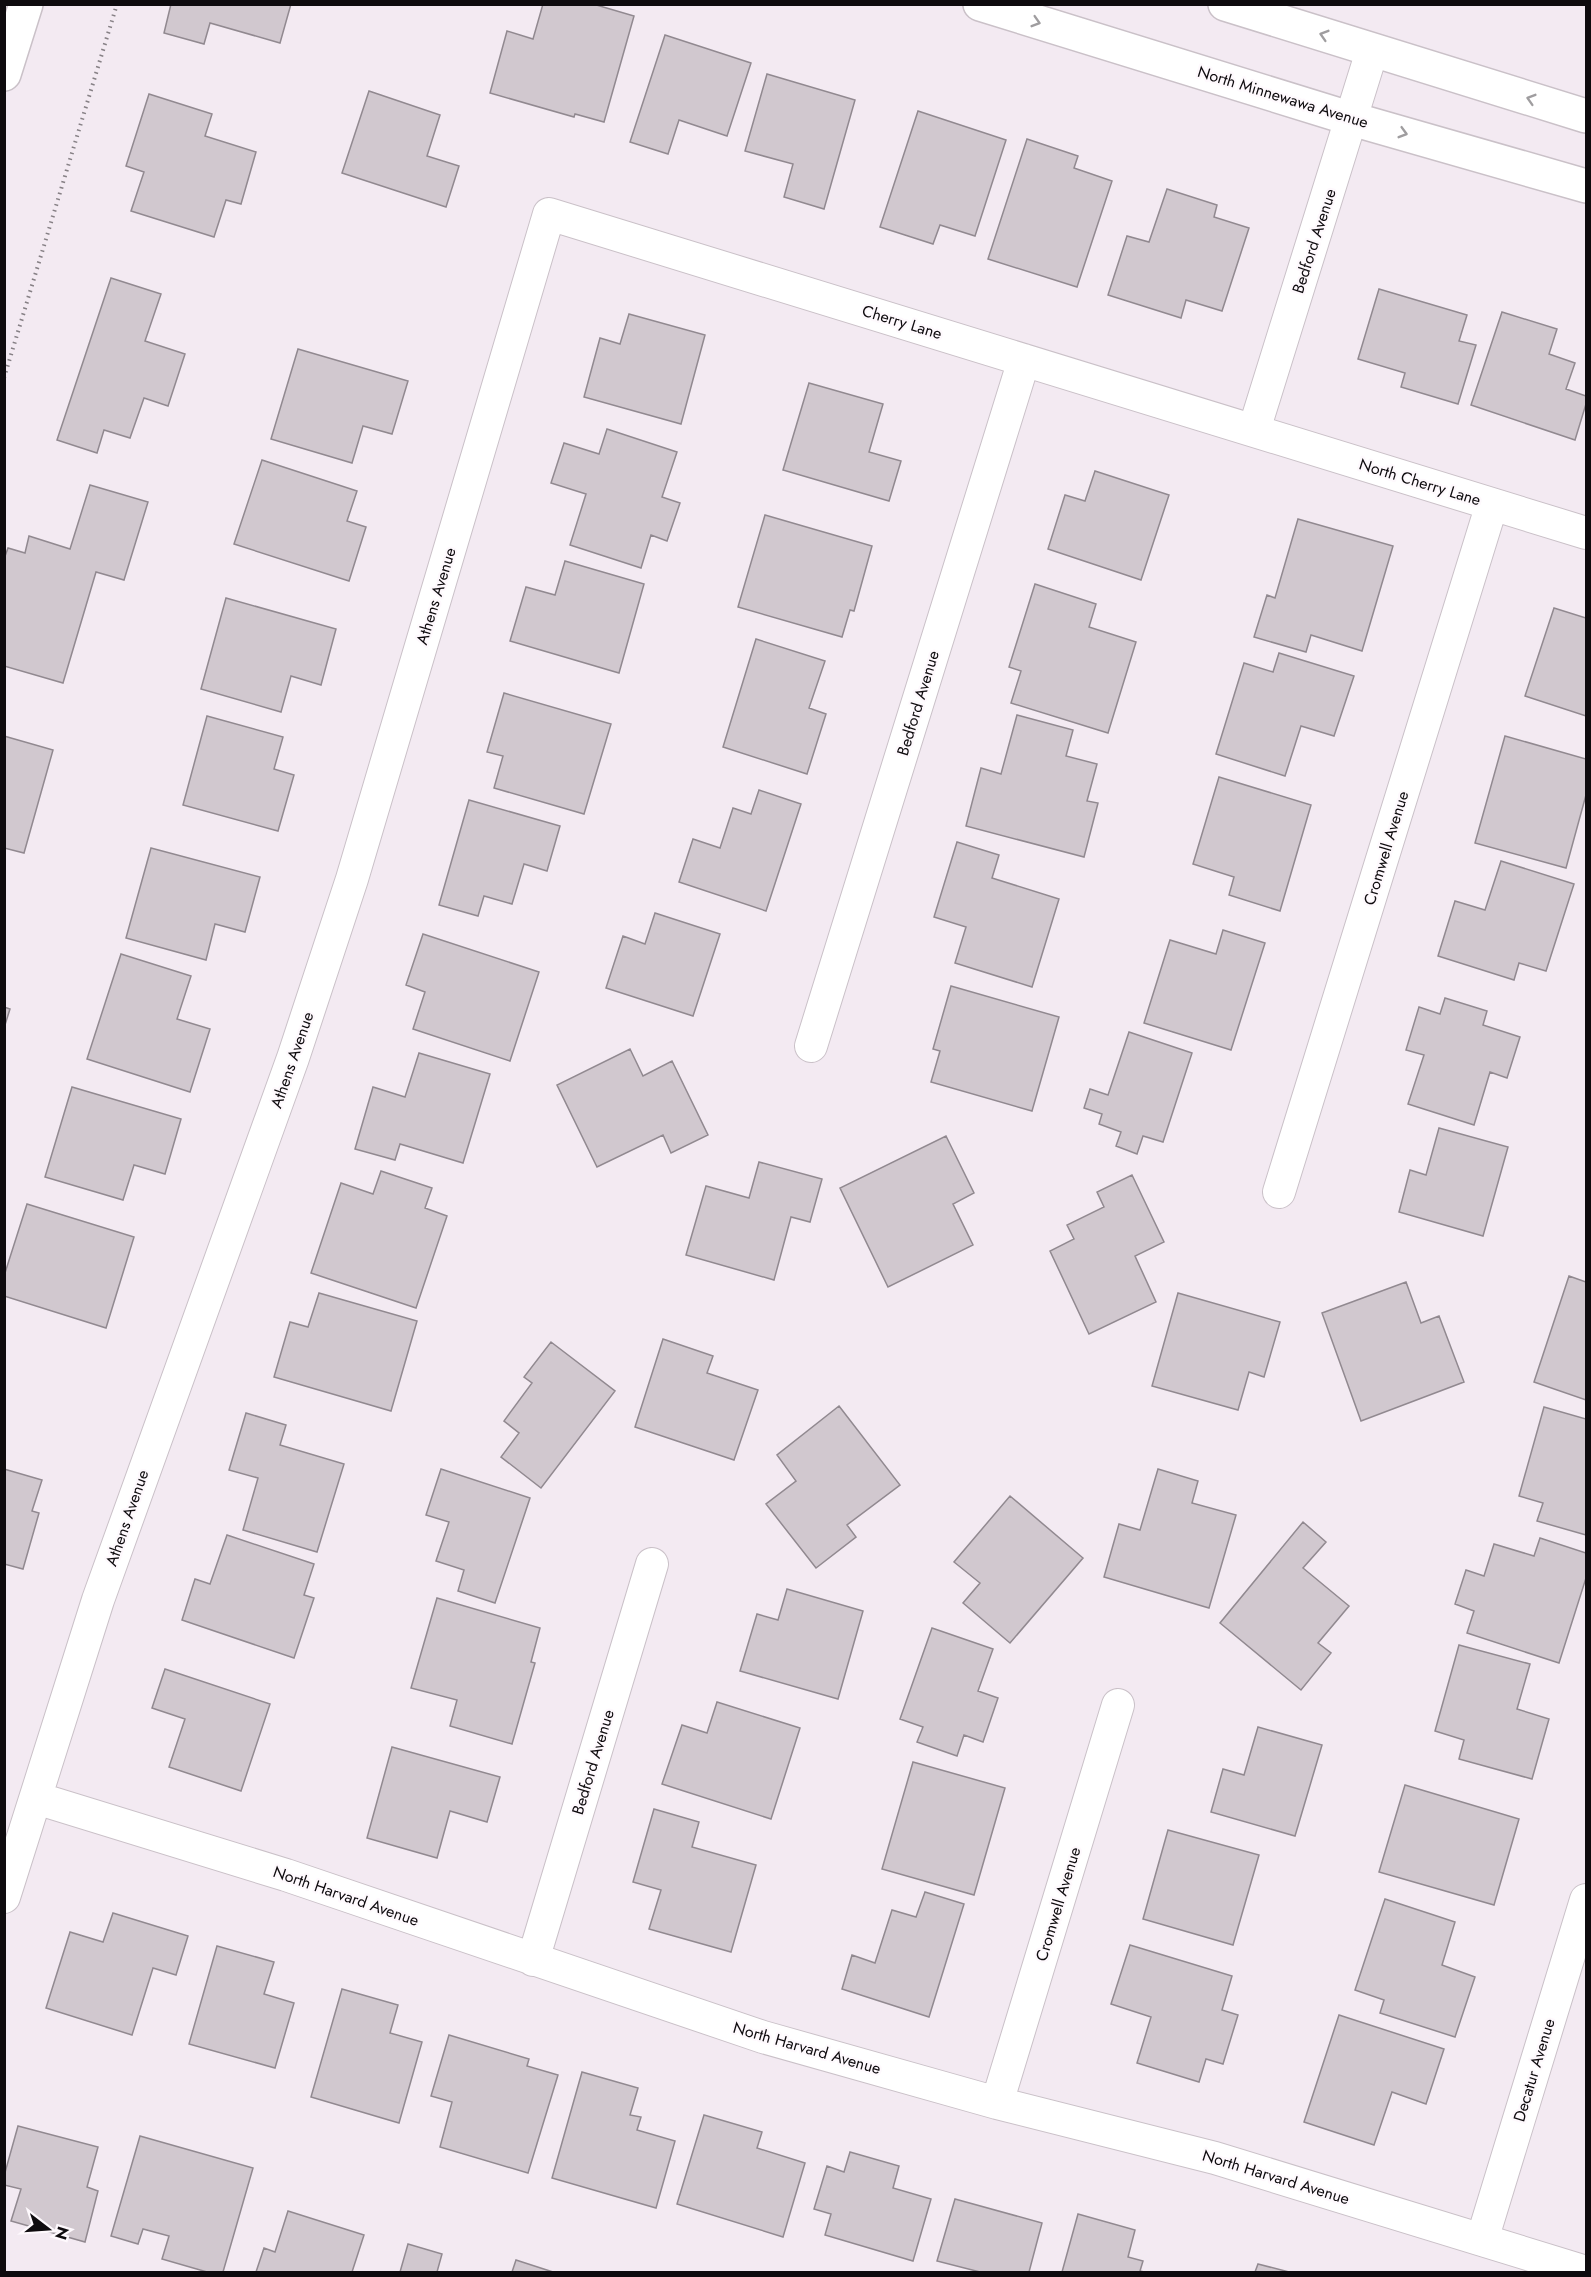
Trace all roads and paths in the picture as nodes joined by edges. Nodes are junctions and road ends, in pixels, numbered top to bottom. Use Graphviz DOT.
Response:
graph roads {
  1 [pos="26,4"];
  2 [pos="117,4"];
  3 [pos="980,4"];
  4 [pos="1225,4"];
  5 [pos="1372,51"];
  6 [pos="4,74"];
  7 [pos="1587,116"];
  8 [pos="1352,119"];
  9 [pos="1587,186"];
  10 [pos="549,214"];
  11 [pos="1024,360"];
  12 [pos="4,378"];
  13 [pos="1254,430"];
  14 [pos="1492,504"];
  15 [pos="1587,533"];
  16 [pos="811,1046"];
  17 [pos="1279,1192"];
  18 [pos="652,1564"];
  19 [pos="1118,1706"];
  20 [pos="36,1798"];
  21 [pos="4,1897"];
  22 [pos="1587,1900"];
  23 [pos="533,1960"];
  24 [pos="997,2103"];
  25 [pos="1482,2240"];
  26 [pos="1587,2272"];
  1 -- 6 [label="main road"];
  2 -- 12 [label="path"];
  3 -- 8 [label="main road, North Minnewawa Avenue, one-way"];
  5 -- 4 [label="main road, one-way"];
  7 -- 5 [label="main road, one-way"];
  5 -- 8 [label="street, Bedford Avenue"];
  8 -- 9 [label="main road, North Minnewawa Avenue, one-way"];
  8 -- 13 [label="street, Bedford Avenue"];
  10 -- 11 [label="street, Cherry Lane"];
  10 -- 20 [label="street, Athens Avenue"];
  11 -- 13 [label="street, Cherry Lane"];
  11 -- 16 [label="street, Bedford Avenue"];
  13 -- 14 [label="street, North Cherry Lane"];
  14 -- 15 [label="street, North Cherry Lane"];
  14 -- 17 [label="street, Cromwell Avenue"];
  18 -- 23 [label="street, Bedford Avenue"];
  19 -- 24 [label="street, Cromwell Avenue"];
  20 -- 21 [label="street, Athens Avenue"];
  20 -- 23 [label="street, North Harvard Avenue"];
  22 -- 25 [label="street, Decatur Avenue"];
  23 -- 24 [label="street, North Harvard Avenue"];
  24 -- 25 [label="street, North Harvard Avenue"];
  25 -- 26 [label="street, North Harvard Avenue"];
}
